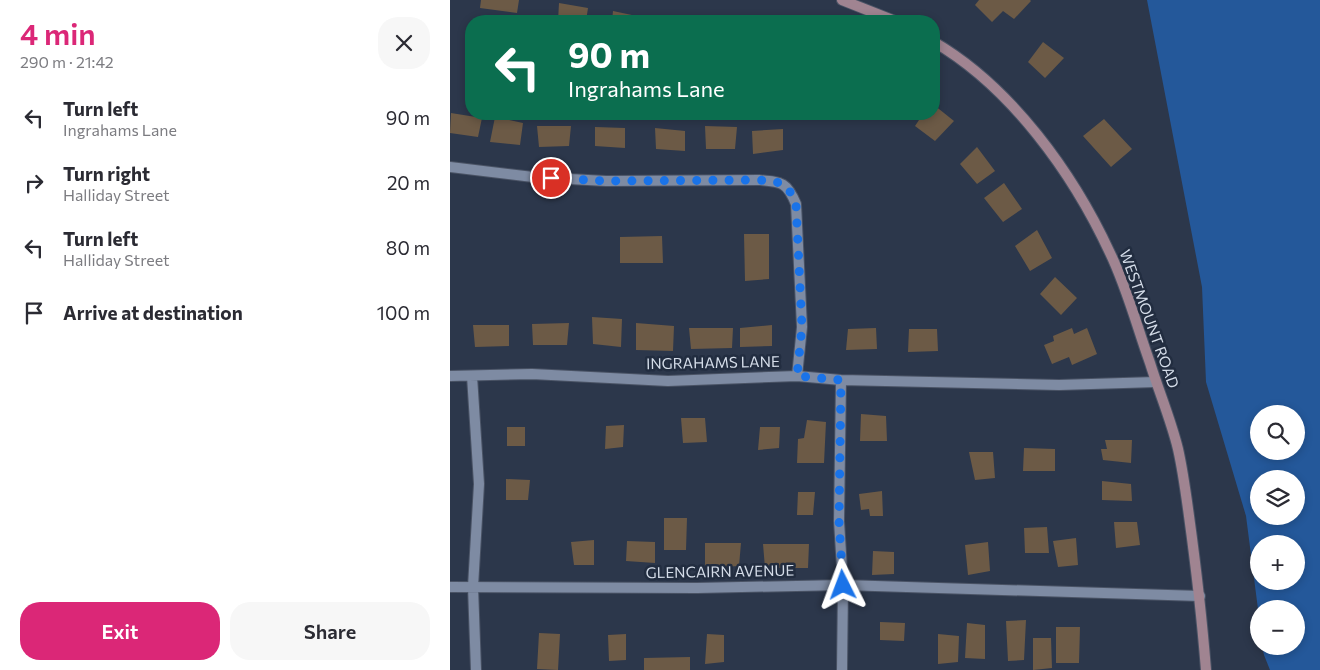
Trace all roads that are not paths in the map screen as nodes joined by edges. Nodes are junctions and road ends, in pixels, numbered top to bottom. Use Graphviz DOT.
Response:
graph roads {
  1 [pos="842,0"];
  2 [pos="880,15"];
  3 [pos="940,46"];
  4 [pos="450,167"];
  5 [pos="450,376"];
  6 [pos="472,376"];
  7 [pos="797,376"];
  8 [pos="841,380"];
  9 [pos="1156,382"];
  10 [pos="843,585"];
  11 [pos="450,586"];
  12 [pos="473,587"];
  13 [pos="1200,596"];
  14 [pos="476,670"];
  15 [pos="842,670"];
  16 [pos="1206,670"];
  1 -- 2 [label="main road"];
  3 -- 9 [label="main road, WESTMOUNT ROAD"];
  4 -- 7 [label="street"];
  5 -- 6 [label="street, INGRAHAMS LANE"];
  6 -- 7 [label="street, INGRAHAMS LANE"];
  6 -- 12 [label="street"];
  7 -- 8 [label="street, INGRAHAMS LANE"];
  8 -- 9 [label="street, INGRAHAMS LANE"];
  8 -- 10 [label="street"];
  9 -- 13 [label="main road, WESTMOUNT ROAD"];
  10 -- 12 [label="street, GLENCAIRN AVENUE"];
  10 -- 13 [label="street, GLENCAIRN AVENUE"];
  10 -- 15 [label="street"];
  11 -- 12 [label="street, GLENCAIRN AVENUE"];
  12 -- 14 [label="street"];
  13 -- 16 [label="main road, WESTMOUNT ROAD"];
}
